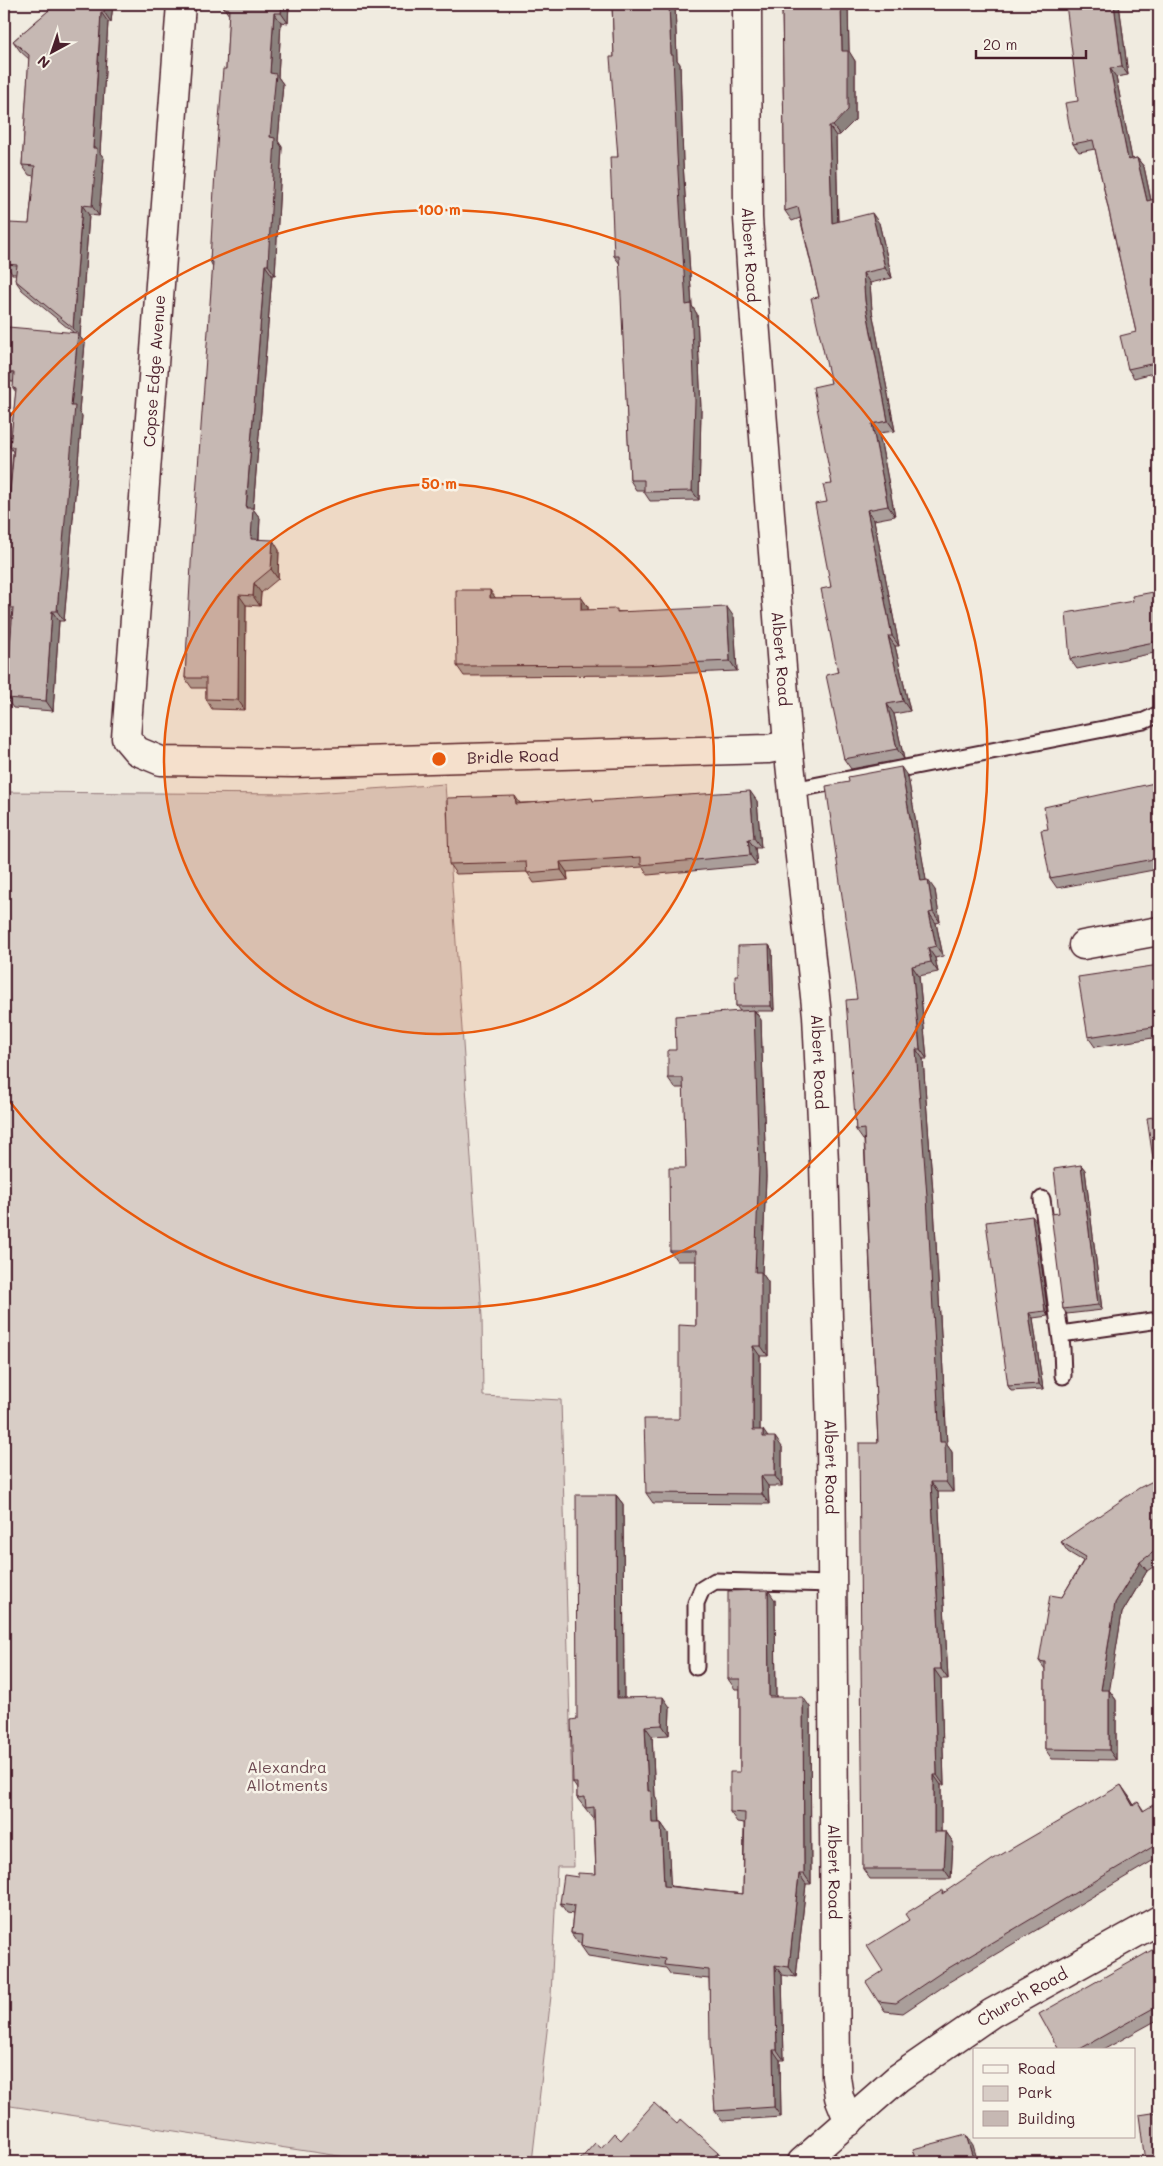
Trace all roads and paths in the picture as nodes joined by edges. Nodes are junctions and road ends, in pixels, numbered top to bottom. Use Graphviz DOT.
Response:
graph roads {
  1 [pos="181,4"];
  2 [pos="747,4"];
  3 [pos="1159,714"];
  4 [pos="126,738"];
  5 [pos="788,746"];
  6 [pos="793,790"];
  7 [pos="1159,931"];
  8 [pos="1083,945"];
  9 [pos="1042,1199"];
  10 [pos="1159,1320"];
  11 [pos="1061,1334"];
  12 [pos="1063,1376"];
  13 [pos="833,1584"];
  14 [pos="696,1667"];
  15 [pos="1159,1920"];
  16 [pos="849,2122"];
  17 [pos="819,2157"];
  1 -- 4 [label="street, Copse Edge Avenue"];
  2 -- 5 [label="street, Albert Road"];
  3 -- 6 [label="lane"];
  4 -- 5 [label="street, Bridle Road"];
  5 -- 6 [label="street, Albert Road"];
  6 -- 13 [label="street, Albert Road"];
  7 -- 8 [label="street"];
  9 -- 11 [label="lane"];
  10 -- 11 [label="lane"];
  11 -- 12 [label="lane"];
  13 -- 14 [label="lane"];
  13 -- 16 [label="street, Albert Road"];
  15 -- 16 [label="street, Church Road"];
  16 -- 17 [label="street, Church Road"];
}
